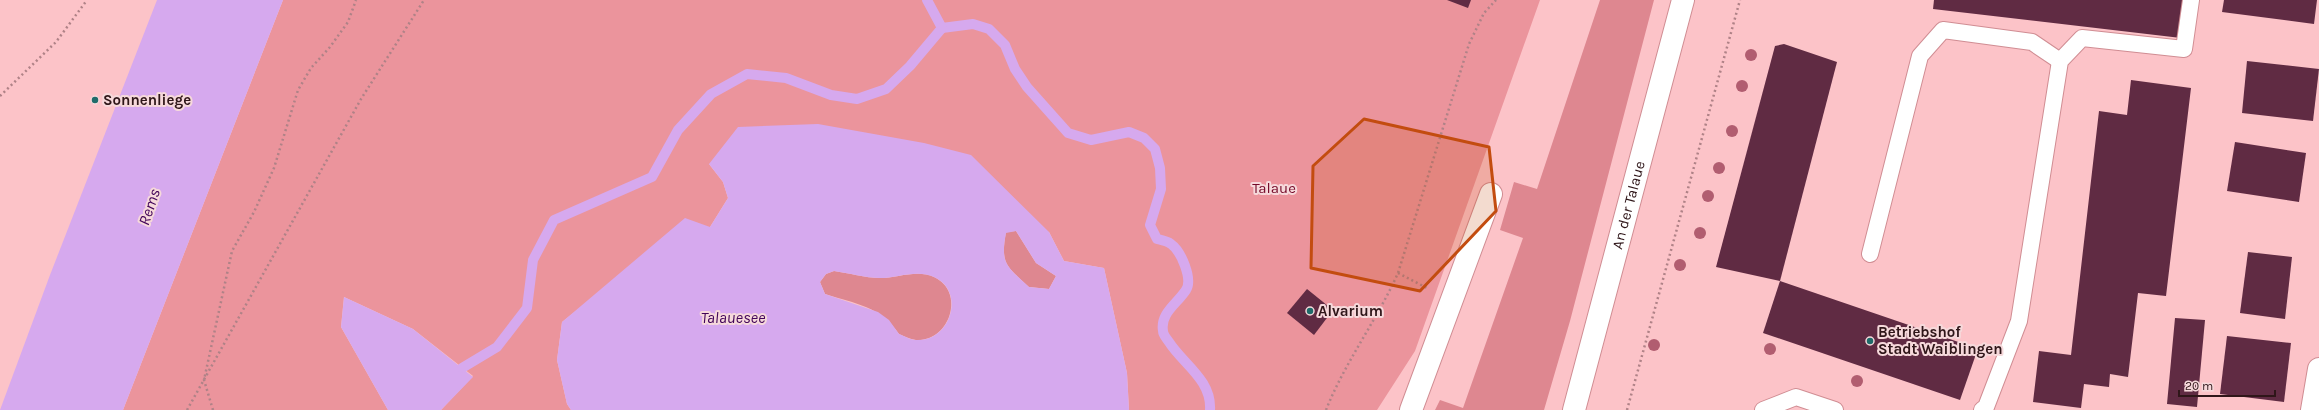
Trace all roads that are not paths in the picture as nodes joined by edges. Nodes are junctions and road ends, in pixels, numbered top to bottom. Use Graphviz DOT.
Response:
graph roads {
  1 [pos="1684,0"];
  2 [pos="2191,0"];
  3 [pos="2060,61"];
  4 [pos="1491,194"];
  5 [pos="1870,254"];
  6 [pos="2319,369"];
  7 [pos="1411,410"];
  8 [pos="1574,410"];
  9 [pos="1763,410"];
  10 [pos="1835,410"];
  11 [pos="1982,410"];
  12 [pos="2312,410"];
  1 -- 8 [label="street, An der Talaue"];
  2 -- 3 [label="lane"];
  3 -- 5 [label="lane"];
  3 -- 11 [label="lane"];
  4 -- 7 [label="street"];
  6 -- 12 [label="street"];
  9 -- 10 [label="lane"];
}
